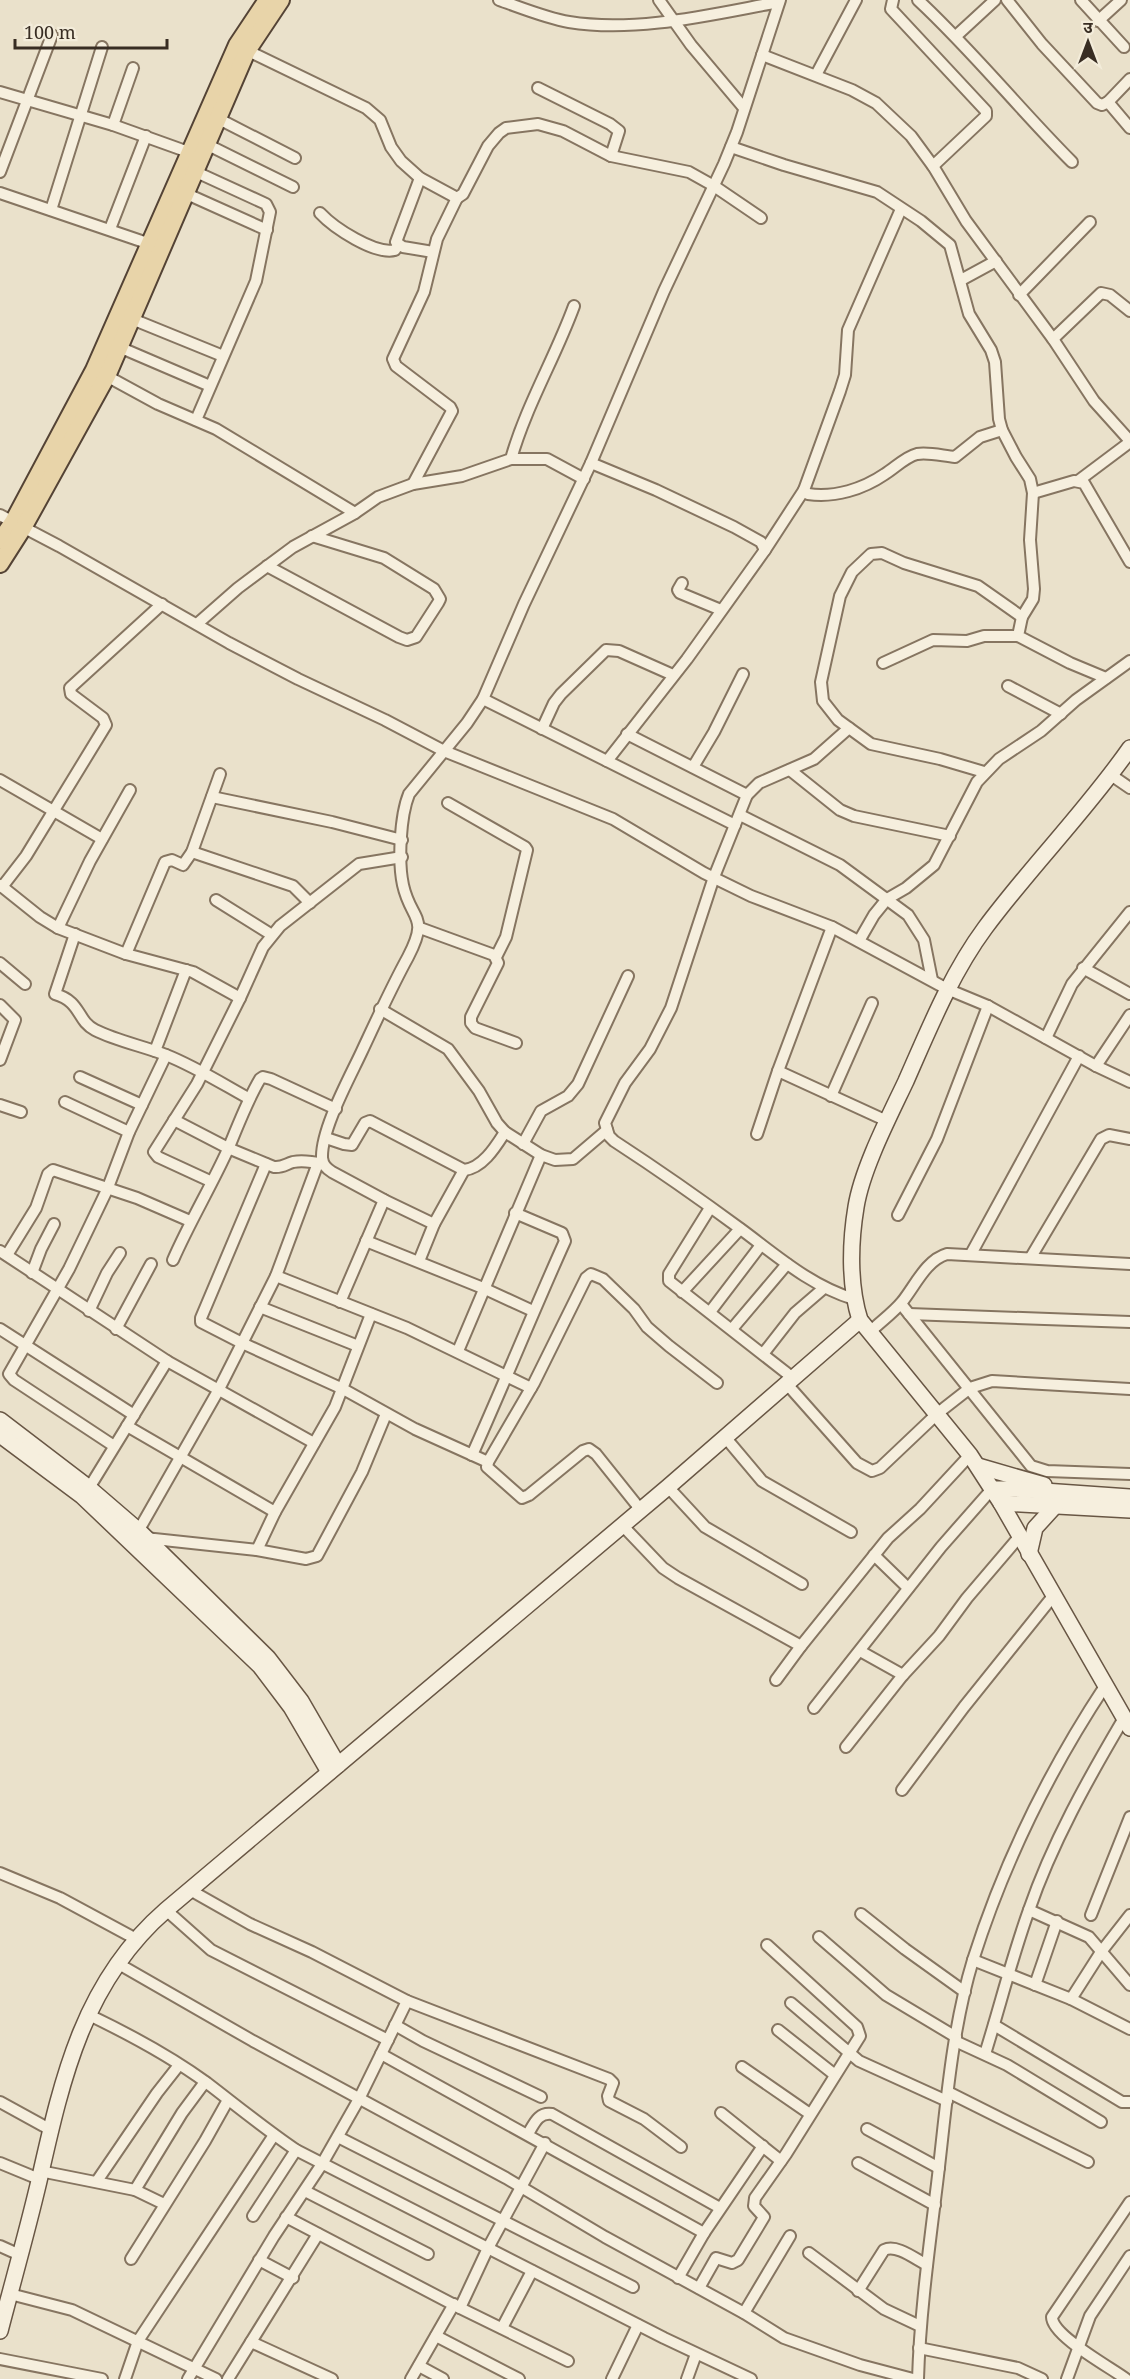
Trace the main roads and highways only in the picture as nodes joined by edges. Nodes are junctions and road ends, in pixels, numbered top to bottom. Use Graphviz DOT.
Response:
graph roads {
  1 [pos="267,0"];
  2 [pos="280,0"];
  3 [pos="242,48"];
  4 [pos="197,152"];
  5 [pos="155,246"];
  6 [pos="100,373"];
  7 [pos="12,522"];
  8 [pos="0,541"];
  9 [pos="0,564"];
  1 -- 3 [label="main road"];
  2 -- 3 [label="main road"];
  3 -- 4 [label="main road"];
  3 -- 4 [label="main road"];
  4 -- 5 [label="main road"];
  4 -- 5 [label="main road"];
  5 -- 6 [label="main road"];
  5 -- 6 [label="main road"];
  6 -- 7 [label="main road"];
  7 -- 8 [label="main road"];
  7 -- 9 [label="main road"];
}
